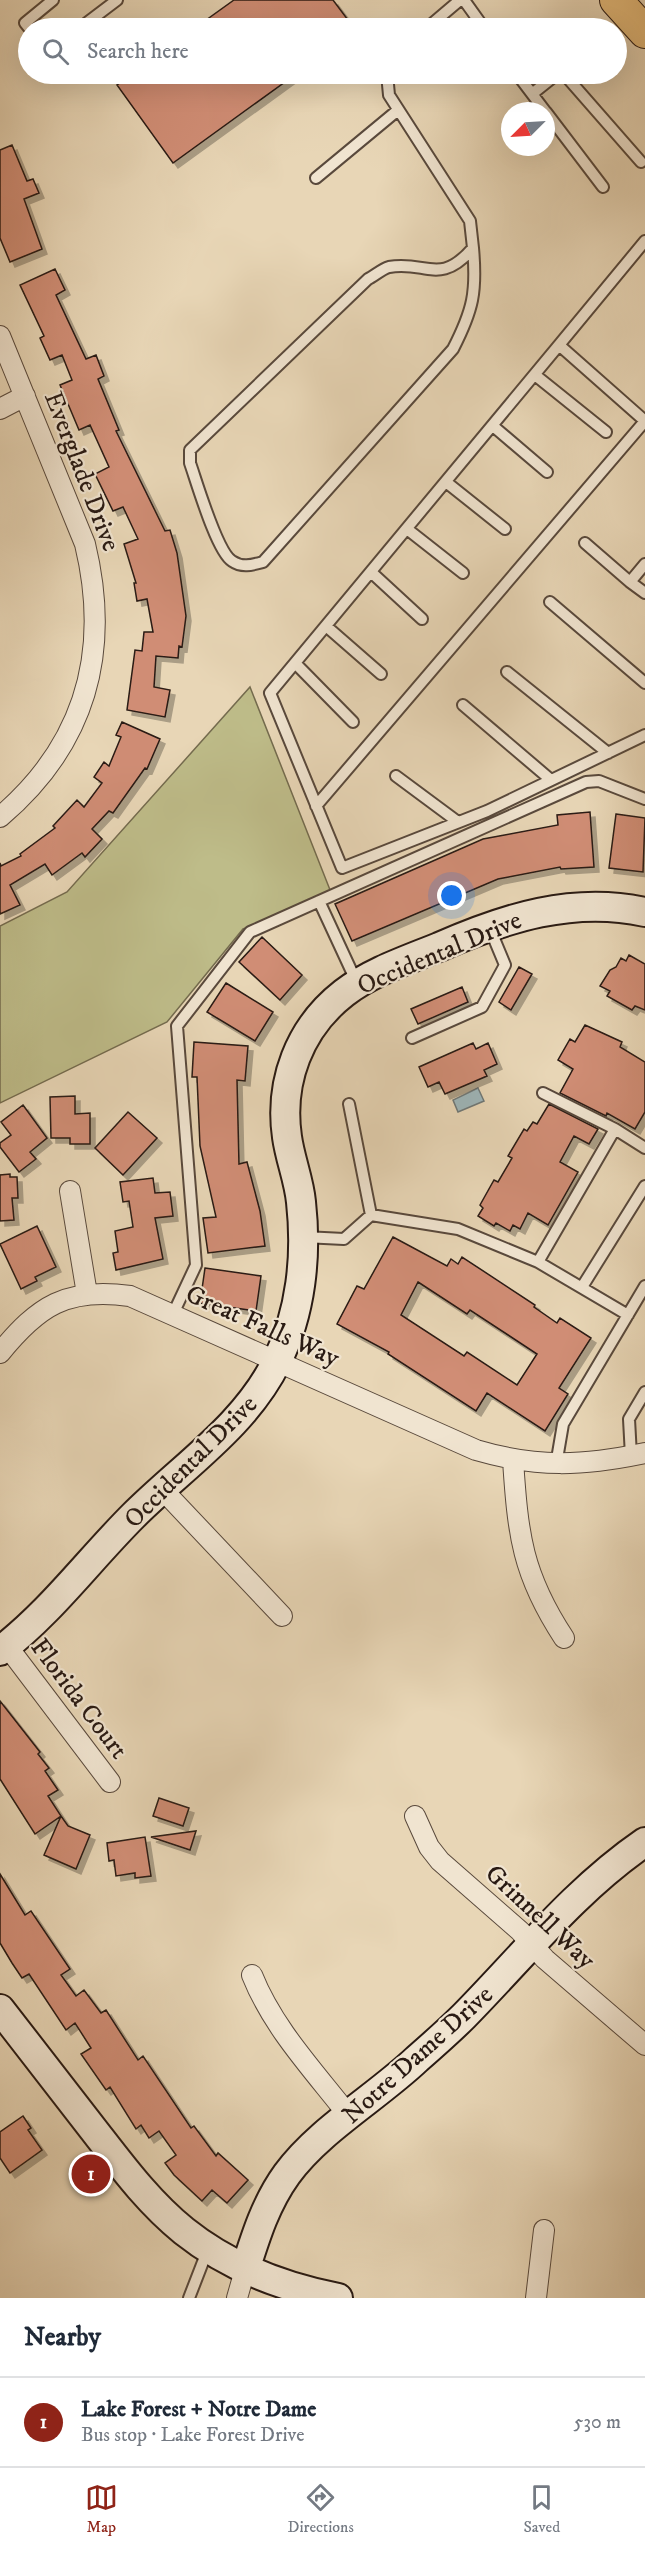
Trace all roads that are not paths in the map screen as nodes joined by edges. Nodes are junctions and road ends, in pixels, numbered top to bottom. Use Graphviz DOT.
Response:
graph roads {
  1 [pos="53,0"];
  2 [pos="117,0"];
  3 [pos="462,0"];
  4 [pos="616,0"];
  5 [pos="31,18"];
  6 [pos="93,18"];
  7 [pos="440,18"];
  8 [pos="476,18"];
  9 [pos="645,32"];
  10 [pos="388,84"];
  11 [pos="524,84"];
  12 [pos="544,84"];
  13 [pos="573,84"];
  14 [pos="532,94"];
  15 [pos="538,102"];
  16 [pos="398,110"];
  17 [pos="555,124"];
  18 [pos="641,162"];
  19 [pos="316,178"];
  20 [pos="603,187"];
  21 [pos="645,241"];
  22 [pos="473,248"];
  23 [pos="0,336"];
  24 [pos="559,345"];
  25 [pos="536,375"];
  26 [pos="25,396"];
  27 [pos="0,409"];
  28 [pos="645,421"];
  29 [pos="493,426"];
  30 [pos="606,432"];
  31 [pos="547,472"];
  32 [pos="446,482"];
  33 [pos="407,529"];
  34 [pos="505,529"];
  35 [pos="585,543"];
  36 [pos="645,564"];
  37 [pos="371,572"];
  38 [pos="463,573"];
  39 [pos="630,582"];
  40 [pos="645,593"];
  41 [pos="550,602"];
  42 [pos="422,619"];
  43 [pos="326,626"];
  44 [pos="295,663"];
  45 [pos="507,672"];
  46 [pos="381,674"];
  47 [pos="645,683"];
  48 [pos="463,705"];
  49 [pos="353,722"];
  50 [pos="645,735"];
  51 [pos="608,753"];
  52 [pos="396,777"];
  53 [pos="551,780"];
  54 [pos="645,799"];
  55 [pos="316,806"];
  56 [pos="0,817"];
  57 [pos="458,822"];
  58 [pos="319,902"];
  59 [pos="645,912"];
  60 [pos="488,926"];
  61 [pos="358,984"];
  62 [pos="412,1038"];
  63 [pos="543,1093"];
  64 [pos="349,1104"];
  65 [pos="615,1129"];
  66 [pos="645,1148"];
  67 [pos="645,1186"];
  68 [pos="70,1191"];
  69 [pos="371,1215"];
  70 [pos="304,1238"];
  71 [pos="538,1262"];
  72 [pos="645,1286"];
  73 [pos="582,1287"];
  74 [pos="87,1294"];
  75 [pos="172,1314"];
  76 [pos="628,1315"];
  77 [pos="0,1353"];
  78 [pos="277,1361"];
  79 [pos="645,1392"];
  80 [pos="638,1454"];
  81 [pos="513,1460"];
  82 [pos="556,1465"];
  83 [pos="161,1488"];
  84 [pos="282,1616"];
  85 [pos="564,1638"];
  86 [pos="3,1648"];
  87 [pos="110,1782"];
  88 [pos="415,1816"];
  89 [pos="645,1842"];
  90 [pos="532,1944"];
  91 [pos="252,1975"];
  92 [pos="0,2009"];
  93 [pos="645,2045"];
  94 [pos="349,2116"];
  95 [pos="544,2230"];
  96 [pos="208,2248"];
  97 [pos="245,2270"];
  98 [pos="189,2298"];
  99 [pos="237,2298"];
  100 [pos="338,2298"];
  101 [pos="536,2298"];
  1 -- 5 [label="lane"];
  2 -- 6 [label="lane"];
  3 -- 7 [label="lane"];
  3 -- 8 [label="lane"];
  4 -- 9 [label="main road"];
  10 -- 16 [label="lane"];
  11 -- 14 [label="lane"];
  12 -- 14 [label="lane"];
  13 -- 18 [label="lane"];
  14 -- 15 [label="lane"];
  16 -- 19 [label="lane"];
  16 -- 22 [label="lane"];
  17 -- 20 [label="lane"];
  21 -- 24 [label="lane"];
  22 -- 22 [label="lane"];
  23 -- 26 [label="street, Everglade Drive"];
  24 -- 25 [label="lane"];
  24 -- 28 [label="lane"];
  25 -- 29 [label="lane"];
  25 -- 30 [label="lane"];
  26 -- 27 [label="street"];
  26 -- 56 [label="street, Everglade Drive"];
  28 -- 55 [label="lane"];
  29 -- 31 [label="lane"];
  29 -- 32 [label="lane"];
  32 -- 33 [label="lane"];
  32 -- 34 [label="lane"];
  33 -- 37 [label="lane"];
  33 -- 38 [label="lane"];
  35 -- 39 [label="lane"];
  36 -- 39 [label="lane"];
  37 -- 42 [label="lane"];
  37 -- 43 [label="lane"];
  39 -- 40 [label="lane"];
  41 -- 47 [label="lane"];
  43 -- 44 [label="lane"];
  43 -- 46 [label="lane"];
  44 -- 49 [label="lane"];
  44 -- 55 [label="lane"];
  45 -- 51 [label="lane"];
  48 -- 53 [label="lane"];
  50 -- 51 [label="lane"];
  51 -- 53 [label="lane"];
  52 -- 57 [label="lane"];
  53 -- 57 [label="lane"];
  54 -- 58 [label="lane"];
  55 -- 57 [label="lane"];
  58 -- 61 [label="lane"];
  58 -- 75 [label="lane"];
  59 -- 60 [label="street, Occidental Drive"];
  60 -- 61 [label="street, Occidental Drive"];
  60 -- 62 [label="lane"];
  61 -- 70 [label="street, Occidental Drive"];
  63 -- 65 [label="lane"];
  64 -- 69 [label="lane"];
  65 -- 66 [label="lane"];
  65 -- 71 [label="lane"];
  67 -- 73 [label="lane"];
  68 -- 74 [label="street"];
  69 -- 70 [label="lane"];
  69 -- 71 [label="lane"];
  70 -- 78 [label="street, Occidental Drive"];
  71 -- 73 [label="lane"];
  72 -- 76 [label="lane"];
  73 -- 76 [label="lane"];
  74 -- 75 [label="street, Great Falls Way"];
  74 -- 77 [label="street, Great Falls Way"];
  75 -- 78 [label="street, Great Falls Way"];
  76 -- 82 [label="lane"];
  78 -- 81 [label="street, Great Falls Way"];
  78 -- 83 [label="street, Occidental Drive"];
  79 -- 80 [label="lane"];
  80 -- 82 [label="street, Great Falls Way"];
  81 -- 82 [label="street, Great Falls Way"];
  81 -- 85 [label="street"];
  83 -- 84 [label="street"];
  83 -- 86 [label="street, Occidental Drive"];
  86 -- 87 [label="street, Florida Court"];
  88 -- 90 [label="street, Grinnell Way"];
  89 -- 90 [label="street, Notre Dame Drive"];
  90 -- 93 [label="street, Grinnell Way"];
  90 -- 94 [label="street, Notre Dame Drive"];
  91 -- 94 [label="street"];
  92 -- 96 [label="street"];
  94 -- 97 [label="street, Notre Dame Drive"];
  95 -- 101 [label="street"];
  96 -- 97 [label="street"];
  96 -- 98 [label="lane"];
  97 -- 99 [label="street, Notre Dame Drive"];
  97 -- 100 [label="street"];
}
